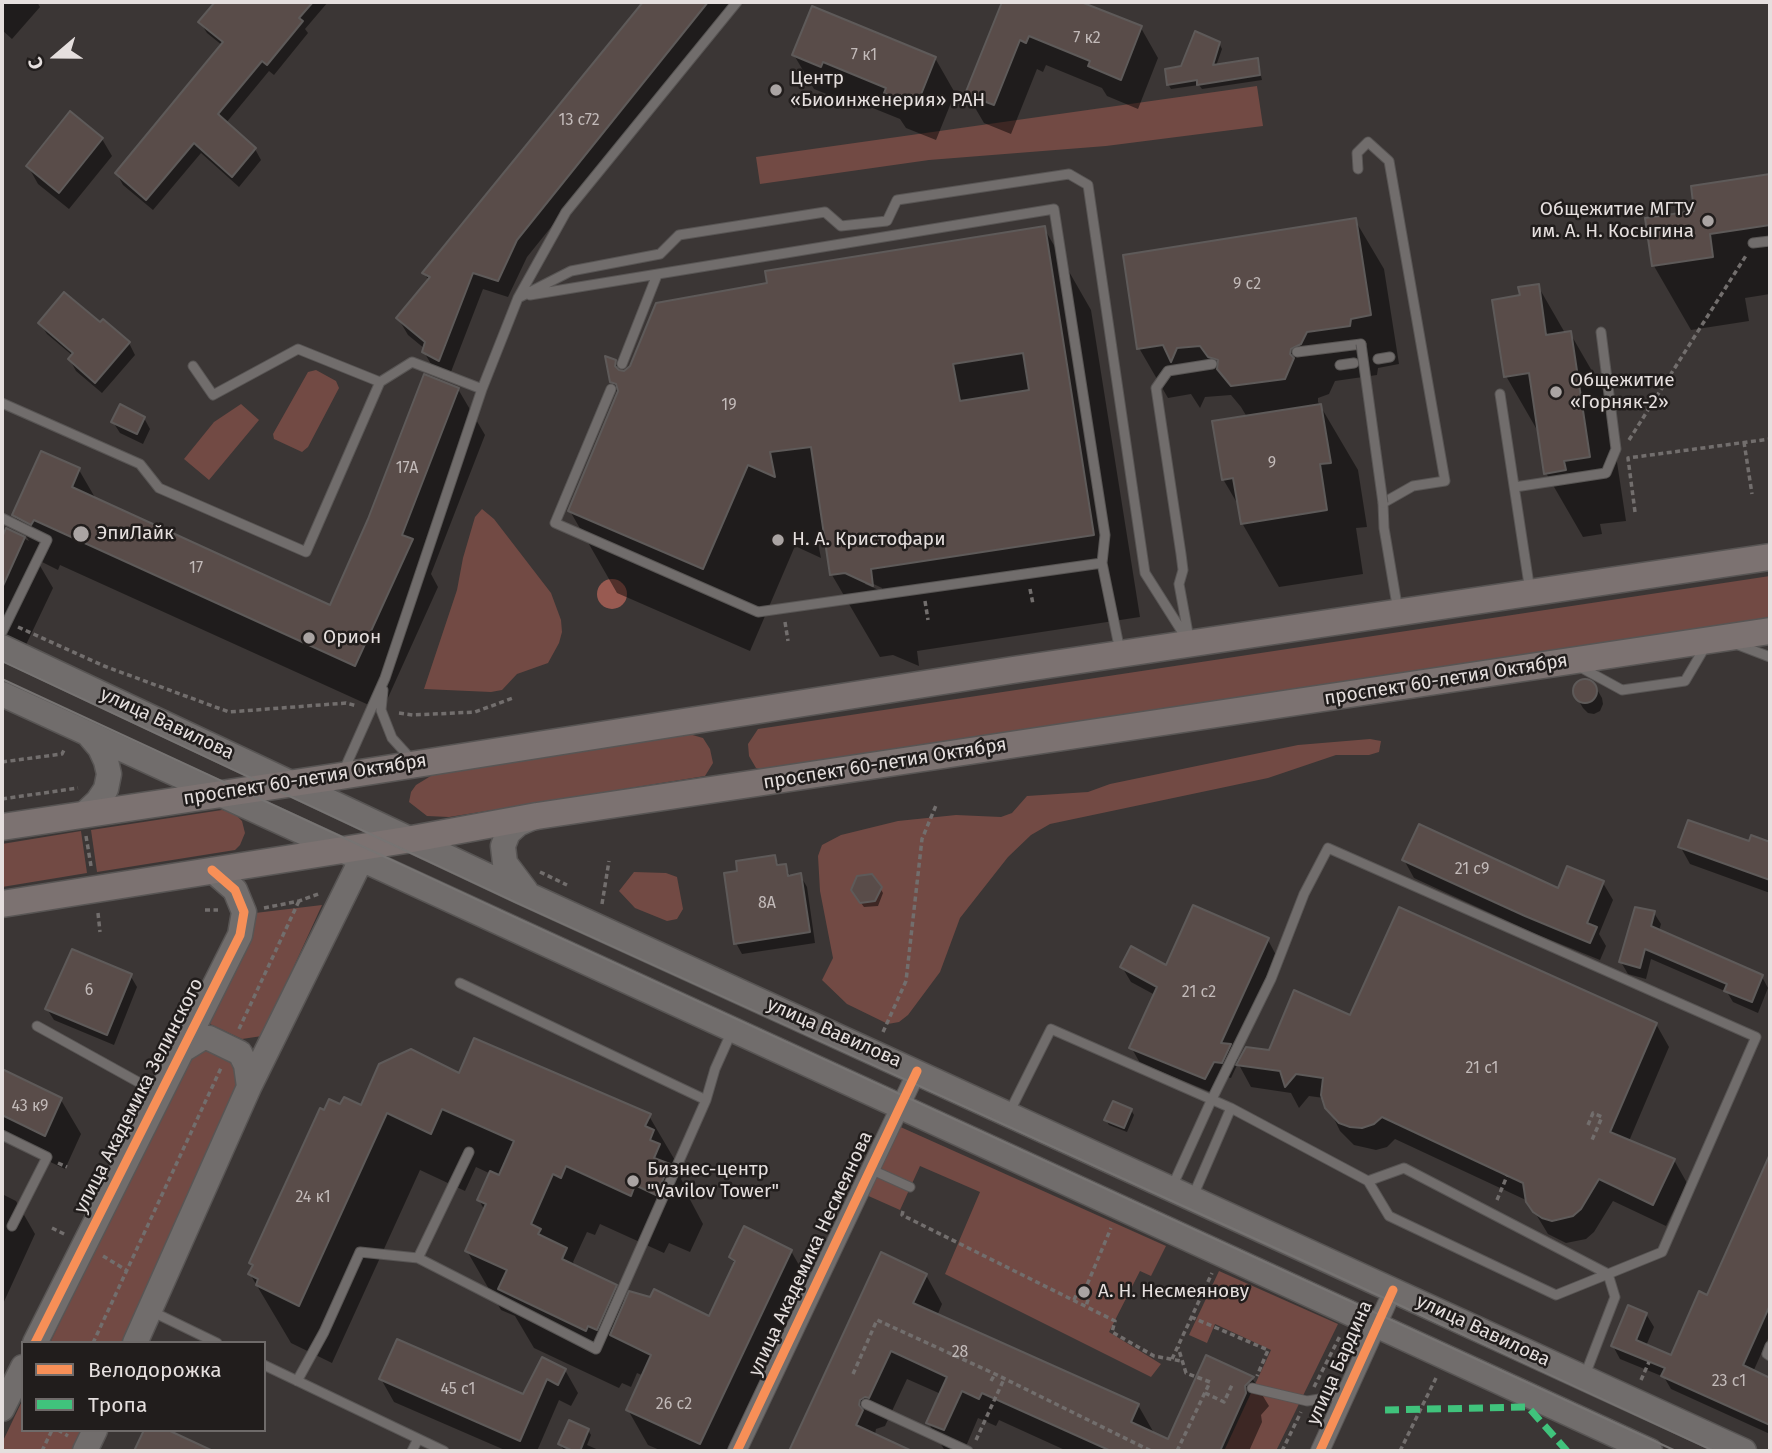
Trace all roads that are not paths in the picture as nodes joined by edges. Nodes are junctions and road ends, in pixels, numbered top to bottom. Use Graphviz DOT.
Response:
graph roads {
  1 [pos="737,2"];
  2 [pos="1358,169"];
  3 [pos="1770,241"];
  4 [pos="1753,243"];
  5 [pos="657,275"];
  6 [pos="518,298"];
  7 [pos="1601,332"];
  8 [pos="1297,352"];
  9 [pos="1390,357"];
  10 [pos="1378,359"];
  11 [pos="1212,363"];
  12 [pos="1354,363"];
  13 [pos="622,364"];
  14 [pos="1340,365"];
  15 [pos="193,366"];
  16 [pos="380,382"];
  17 [pos="482,389"];
  18 [pos="611,389"];
  19 [pos="1500,394"];
  20 [pos="2,403"];
  21 [pos="1514,487"];
  22 [pos="1383,503"];
  23 [pos="2,518"];
  24 [pos="1770,557"];
  25 [pos="1102,564"];
  26 [pos="1530,593"];
  27 [pos="1398,612"];
  28 [pos="1770,631"];
  29 [pos="2,632"];
  30 [pos="1715,639"];
  31 [pos="1190,644"];
  32 [pos="2,647"];
  33 [pos="1121,654"];
  34 [pos="1770,657"];
  35 [pos="1570,661"];
  36 [pos="2,694"];
  37 [pos="376,710"];
  38 [pos="78,738"];
  39 [pos="414,763"];
  40 [pos="341,776"];
  41 [pos="292,783"];
  42 [pos="219,795"];
  43 [pos="537,816"];
  44 [pos="84,823"];
  45 [pos="2,827"];
  46 [pos="412,839"];
  47 [pos="336,849"];
  48 [pos="361,860"];
  49 [pos="212,870"];
  50 [pos="528,894"];
  51 [pos="2,904"];
  52 [pos="460,983"];
  53 [pos="199,1014"];
  54 [pos="37,1026"];
  55 [pos="733,1030"];
  56 [pos="231,1046"];
  57 [pos="270,1046"];
  58 [pos="181,1051"];
  59 [pos="917,1071"];
  60 [pos="249,1087"];
  61 [pos="160,1094"];
  62 [pos="706,1100"];
  63 [pos="1211,1101"];
  64 [pos="900,1107"];
  65 [pos="1231,1108"];
  66 [pos="1009,1113"];
  67 [pos="2,1135"];
  68 [pos="469,1152"];
  69 [pos="870,1169"];
  70 [pos="1368,1181"];
  71 [pos="910,1187"];
  72 [pos="1182,1193"];
  73 [pos="12,1226"];
  74 [pos="418,1258"];
  75 [pos="1608,1274"];
  76 [pos="1392,1290"];
  77 [pos="149,1310"];
  78 [pos="1377,1326"];
  79 [pos="36,1341"];
  80 [pos="136,1341"];
  81 [pos="213,1341"];
  82 [pos="1770,1346"];
  83 [pos="1770,1356"];
  84 [pos="266,1367"];
  85 [pos="21,1371"];
  86 [pos="1584,1378"];
  87 [pos="297,1381"];
  88 [pos="1252,1388"];
  89 [pos="1345,1395"];
  90 [pos="866,1404"];
  91 [pos="2,1409"];
  92 [pos="94,1432"];
  93 [pos="418,1439"];
  94 [pos="85,1451"];
  95 [pos="412,1451"];
  96 [pos="444,1451"];
  97 [pos="737,1451"];
  98 [pos="969,1451"];
  99 [pos="1320,1451"];
  100 [pos="1650,1451"];
  101 [pos="1744,1451"];
  1 -- 6 [label="lane"];
  2 -- 22 [label="lane"];
  3 -- 4 [label="lane"];
  5 -- 6 [label="lane"];
  5 -- 13 [label="lane"];
  5 -- 25 [label="lane"];
  6 -- 17 [label="lane"];
  6 -- 31 [label="lane"];
  7 -- 21 [label="lane"];
  8 -- 22 [label="lane, bridge"];
  9 -- 10 [label="lane"];
  11 -- 31 [label="lane"];
  12 -- 14 [label="lane"];
  15 -- 16 [label="lane"];
  16 -- 17 [label="lane"];
  16 -- 20 [label="lane"];
  17 -- 37 [label="lane"];
  18 -- 25 [label="lane"];
  19 -- 21 [label="lane"];
  21 -- 26 [label="lane"];
  22 -- 27 [label="lane"];
  23 -- 29 [label="lane"];
  24 -- 26 [label="main road, проспект 60-летия Октября"];
  25 -- 33 [label="lane"];
  26 -- 27 [label="main road, проспект 60-летия Октября"];
  27 -- 31 [label="main road, проспект 60-летия Октября"];
  28 -- 30 [label="main road, проспект 60-летия Октября"];
  30 -- 34 [label="lane"];
  30 -- 35 [label="main road, проспект 60-летия Октября"];
  30 -- 35 [label="lane"];
  31 -- 33 [label="main road, проспект 60-летия Октября"];
  32 -- 41 [label="main road, улица Вавилова"];
  33 -- 39 [label="main road, проспект 60-летия Октября"];
  35 -- 43 [label="main road, проспект 60-летия Октября"];
  36 -- 38 [label="main road, улица Вавилова"];
  37 -- 39 [label="lane"];
  37 -- 40 [label="lane"];
  38 -- 42 [label="main road, улица Вавилова"];
  38 -- 44 [label="main road"];
  39 -- 40 [label="main road, проспект 60-летия Октября"];
  40 -- 41 [label="main road, проспект 60-летия Октября"];
  41 -- 42 [label="main road, проспект 60-летия Октября"];
  41 -- 46 [label="main road, улица Вавилова"];
  42 -- 44 [label="main road, проспект 60-летия Октября"];
  42 -- 47 [label="main road, улица Вавилова"];
  43 -- 46 [label="main road, проспект 60-летия Октября"];
  43 -- 50 [label="main road"];
  44 -- 45 [label="main road, проспект 60-летия Октября"];
  46 -- 47 [label="main road, проспект 60-летия Октября"];
  46 -- 50 [label="main road, улица Вавилова"];
  47 -- 48 [label="main road, улица Вавилова"];
  47 -- 49 [label="main road, проспект 60-летия Октября"];
  48 -- 55 [label="main road, улица Вавилова"];
  48 -- 57 [label="main road"];
  49 -- 51 [label="main road, проспект 60-летия Октября"];
  49 -- 53 [label="main road, улица Академика Зелинского"];
  50 -- 59 [label="main road, улица Вавилова"];
  52 -- 62 [label="lane"];
  53 -- 56 [label="main road, улица Академика Зелинского"];
  53 -- 58 [label="main road, улица Академика Зелинского"];
  54 -- 61 [label="lane"];
  55 -- 62 [label="lane"];
  55 -- 64 [label="main road, улица Вавилова"];
  56 -- 57 [label="main road, улица Академика Зелинского"];
  56 -- 58 [label="main road, улица Академика Зелинского"];
  56 -- 60 [label="main road, улица Академика Зелинского"];
  57 -- 60 [label="main road"];
  58 -- 61 [label="main road, улица Академика Зелинского"];
  59 -- 64 [label="street, улица Академика Несмеянова"];
  59 -- 66 [label="main road, улица Вавилова"];
  60 -- 77 [label="main road"];
  61 -- 79 [label="main road, улица Академика Зелинского"];
  62 -- 74 [label="lane"];
  63 -- 65 [label="lane"];
  63 -- 66 [label="lane"];
  63 -- 72 [label="lane"];
  63 -- 75 [label="lane"];
  64 -- 69 [label="street, улица Академика Несмеянова"];
  64 -- 78 [label="main road, улица Вавилова"];
  65 -- 70 [label="lane"];
  65 -- 72 [label="lane"];
  66 -- 72 [label="main road, улица Вавилова"];
  67 -- 73 [label="lane"];
  68 -- 74 [label="lane"];
  69 -- 71 [label="lane"];
  69 -- 97 [label="street, улица Академика Несмеянова"];
  70 -- 75 [label="lane"];
  70 -- 75 [label="lane"];
  72 -- 76 [label="main road, улица Вавилова"];
  74 -- 87 [label="lane"];
  75 -- 86 [label="lane"];
  76 -- 78 [label="street, улица Бардина"];
  76 -- 86 [label="main road, улица Вавилова"];
  77 -- 80 [label="main road"];
  77 -- 81 [label="lane"];
  78 -- 89 [label="street, улица Бардина"];
  78 -- 100 [label="main road, улица Вавилова"];
  82 -- 83 [label="lane"];
  84 -- 87 [label="lane"];
  85 -- 91 [label="main road"];
  86 -- 101 [label="main road, улица Вавилова"];
  87 -- 93 [label="lane"];
  88 -- 89 [label="lane"];
  89 -- 99 [label="street, улица Бардина"];
  90 -- 98 [label="lane"];
  92 -- 94 [label="main road"];
  93 -- 95 [label="lane"];
  93 -- 96 [label="lane"];
}
